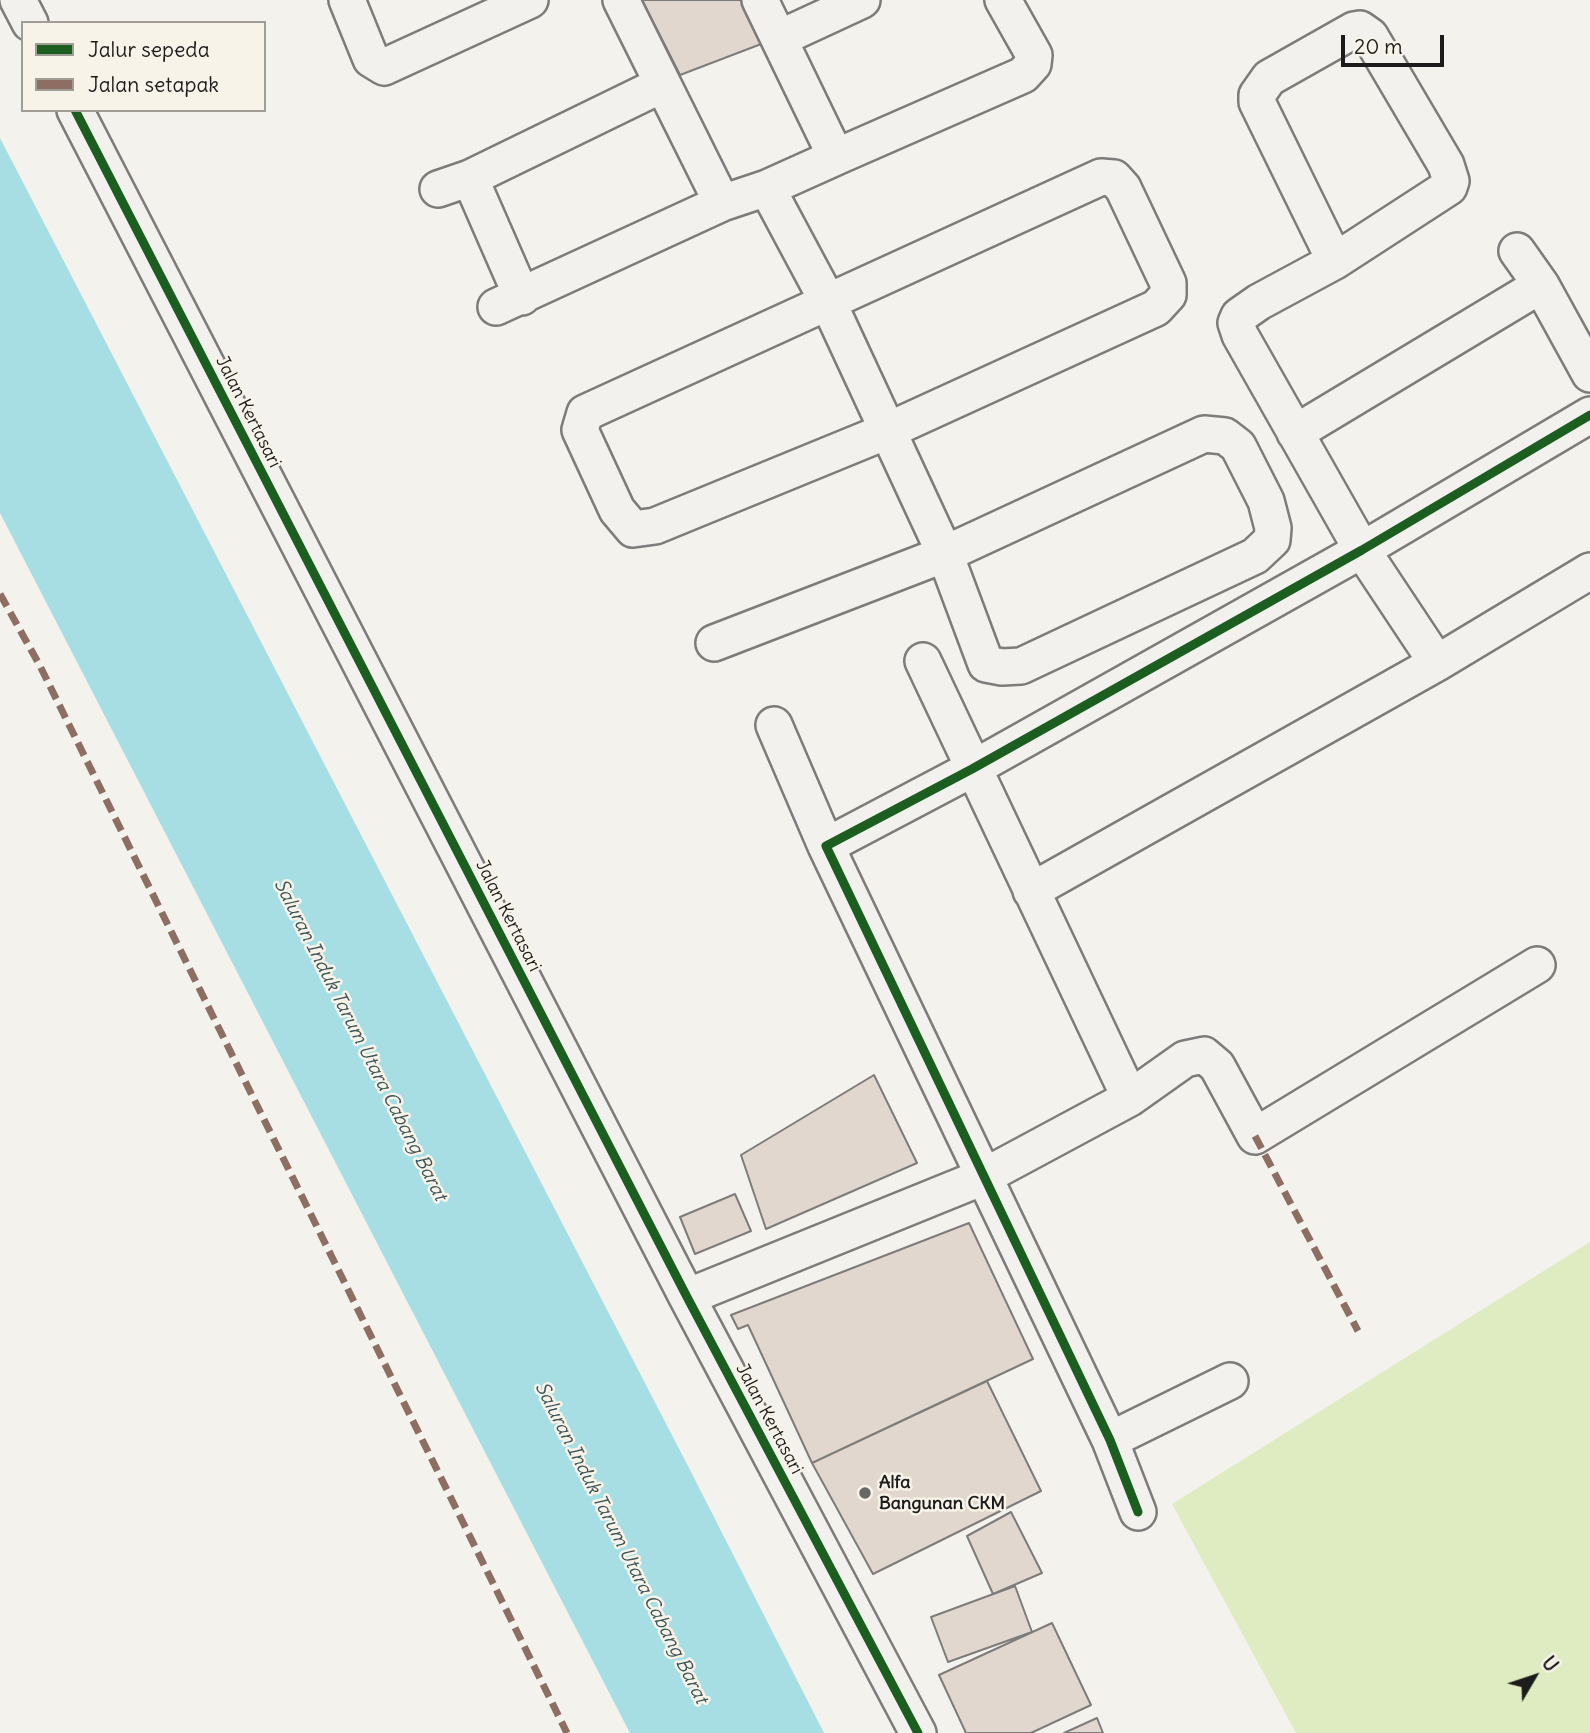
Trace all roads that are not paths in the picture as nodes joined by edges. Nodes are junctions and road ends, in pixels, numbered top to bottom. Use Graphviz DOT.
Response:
graph roads {
  1 [pos="19,0"];
  2 [pos="347,0"];
  3 [pos="530,0"];
  4 [pos="621,0"];
  5 [pos="760,0"];
  6 [pos="862,0"];
  7 [pos="1003,0"];
  8 [pos="29,21"];
  9 [pos="780,38"];
  10 [pos="661,85"];
  11 [pos="77,112"];
  12 [pos="836,157"];
  13 [pos="767,188"];
  14 [pos="722,203"];
  15 [pos="1517,251"];
  16 [pos="1335,261"];
  17 [pos="1541,285"];
  18 [pos="828,302"];
  19 [pos="1590,374"];
  20 [pos="1590,415"];
  21 [pos="887,431"];
  22 [pos="1296,433"];
  23 [pos="1362,550"];
  24 [pos="945,554"];
  25 [pos="1590,571"];
  26 [pos="714,643"];
  27 [pos="923,661"];
  28 [pos="1437,663"];
  29 [pos="774,725"];
  30 [pos="972,769"];
  31 [pos="826,846"];
  32 [pos="1031,891"];
  33 [pos="1537,965"];
  34 [pos="1130,1098"];
  35 [pos="983,1177"];
  36 [pos="687,1297"];
  37 [pos="1230,1381"];
  38 [pos="1110,1440"];
  39 [pos="1138,1512"];
  40 [pos="918,1733"];
  1 -- 8 [label="street"];
  2 -- 3 [label="street"];
  4 -- 10 [label="street"];
  5 -- 9 [label="street"];
  6 -- 9 [label="street"];
  7 -- 12 [label="street"];
  9 -- 12 [label="street"];
  10 -- 14 [label="street"];
  10 -- 14 [label="street"];
  11 -- 36 [label="street, Jalan Kertasari"];
  12 -- 13 [label="street"];
  13 -- 14 [label="street"];
  13 -- 18 [label="street"];
  15 -- 17 [label="street"];
  16 -- 16 [label="street"];
  16 -- 22 [label="street"];
  17 -- 19 [label="street"];
  17 -- 22 [label="street"];
  18 -- 21 [label="street"];
  18 -- 21 [label="street"];
  18 -- 21 [label="street"];
  20 -- 23 [label="street"];
  21 -- 24 [label="street"];
  22 -- 23 [label="street"];
  23 -- 28 [label="street"];
  23 -- 30 [label="street"];
  24 -- 24 [label="street"];
  24 -- 26 [label="street"];
  25 -- 28 [label="street"];
  27 -- 30 [label="street"];
  28 -- 32 [label="street"];
  29 -- 31 [label="street"];
  30 -- 31 [label="street"];
  30 -- 32 [label="street"];
  31 -- 35 [label="street"];
  32 -- 34 [label="street"];
  33 -- 34 [label="street"];
  34 -- 35 [label="street"];
  35 -- 36 [label="street"];
  35 -- 38 [label="street"];
  36 -- 40 [label="street, Jalan Kertasari"];
  37 -- 38 [label="street"];
  38 -- 39 [label="street"];
}
